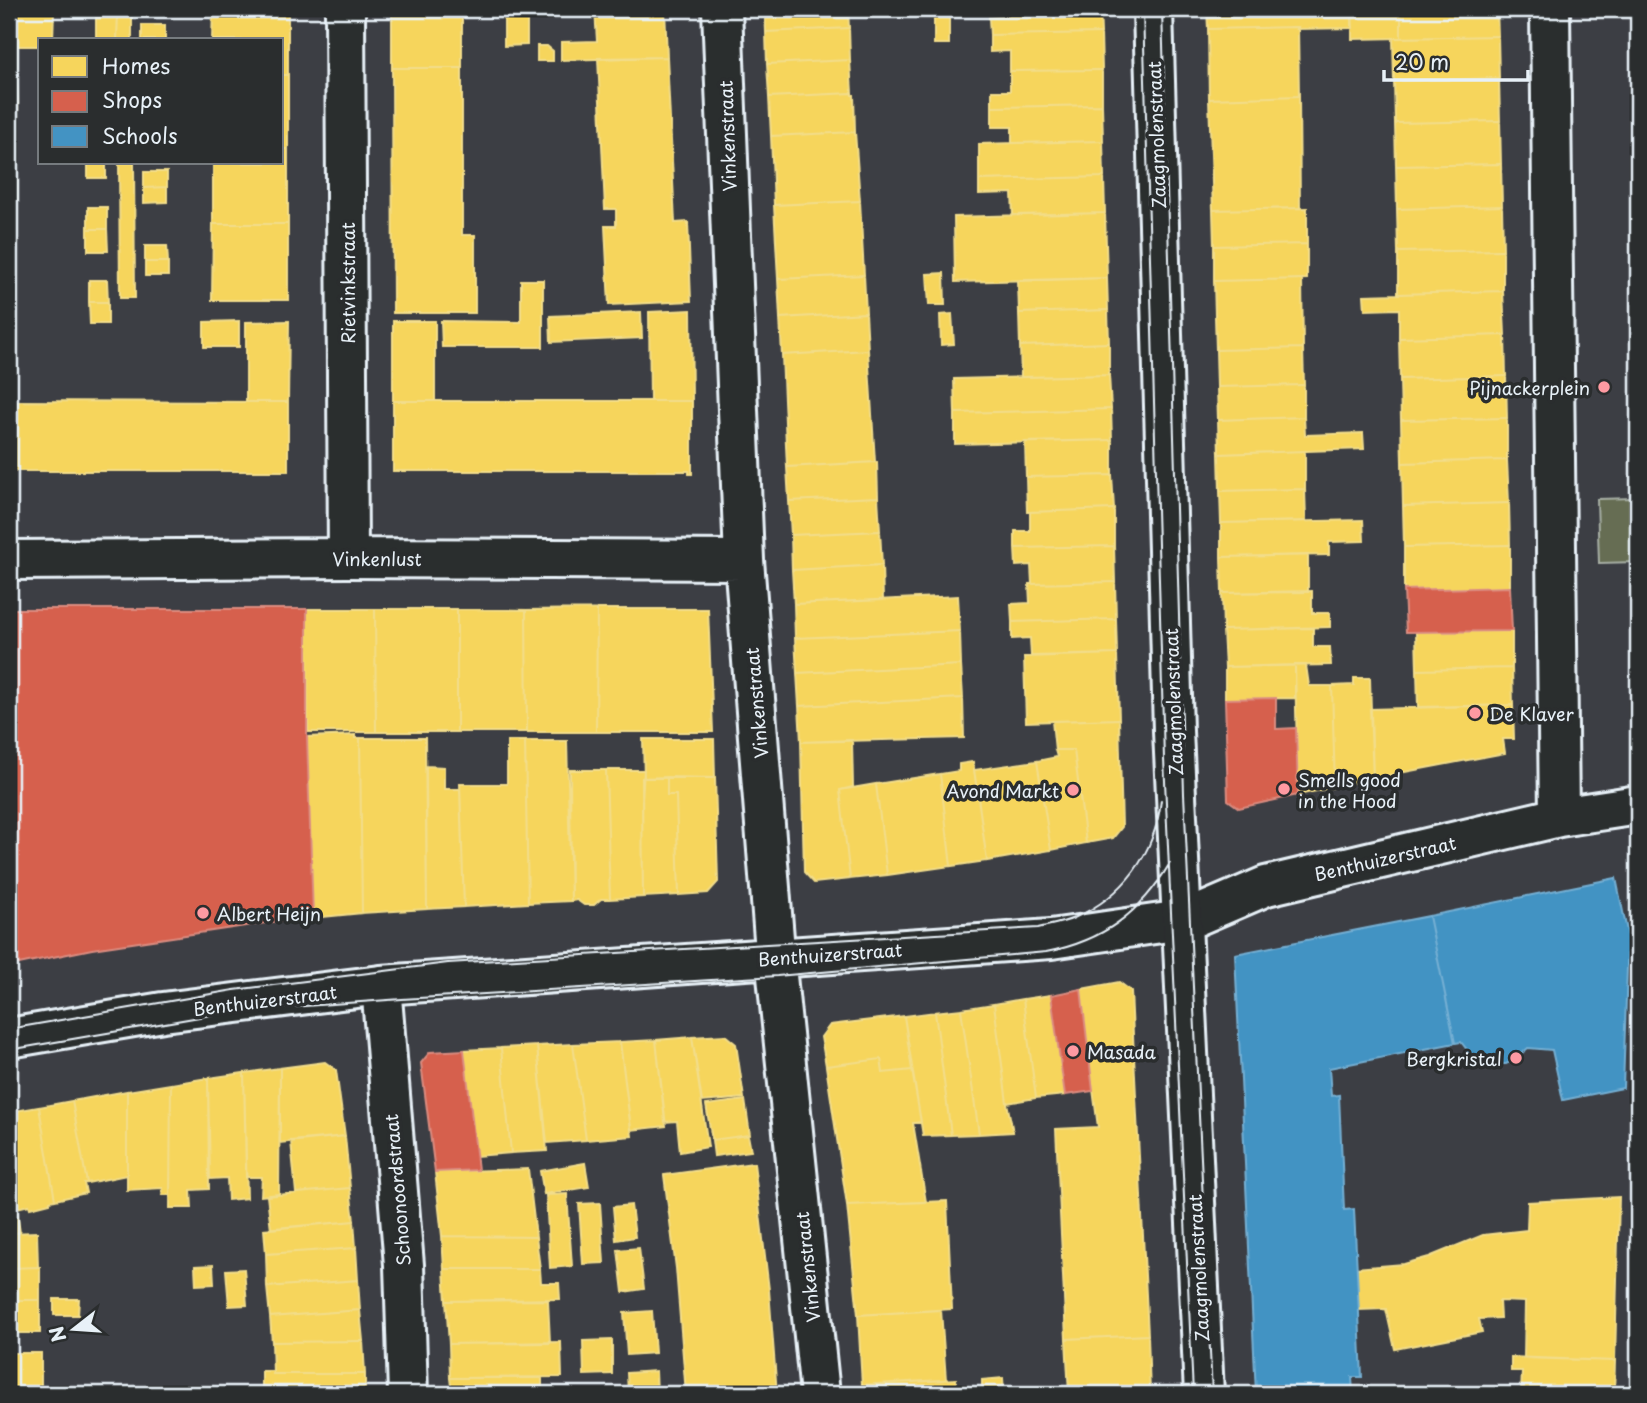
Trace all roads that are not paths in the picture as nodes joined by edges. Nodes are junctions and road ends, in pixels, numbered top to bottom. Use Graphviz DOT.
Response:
graph roads {
  1 [pos="345,9"];
  2 [pos="722,9"];
  3 [pos="1153,9"];
  4 [pos="1550,9"];
  5 [pos="348,558"];
  6 [pos="744,559"];
  7 [pos="9,560"];
  8 [pos="1638,805"];
  9 [pos="1559,817"];
  10 [pos="1181,920"];
  11 [pos="776,958"];
  12 [pos="381,985"];
  13 [pos="9,1038"];
  14 [pos="408,1394"];
  15 [pos="820,1394"];
  16 [pos="1204,1394"];
  1 -- 5 [label="street, Rietvinkstraat"];
  2 -- 6 [label="street, Vinkenstraat"];
  3 -- 10 [label="street, Zaagmolenstraat"];
  4 -- 9 [label="street"];
  5 -- 6 [label="street, Vinkenlust"];
  5 -- 7 [label="street, Vinkenlust"];
  6 -- 11 [label="street, Vinkenstraat"];
  8 -- 9 [label="street, Benthuizerstraat"];
  9 -- 10 [label="street, Benthuizerstraat"];
  10 -- 11 [label="street, Benthuizerstraat"];
  10 -- 16 [label="street, Zaagmolenstraat"];
  11 -- 12 [label="street, Benthuizerstraat"];
  11 -- 15 [label="street, Vinkenstraat"];
  12 -- 13 [label="street, Benthuizerstraat"];
  12 -- 14 [label="street, Schoonoordstraat"];
}
